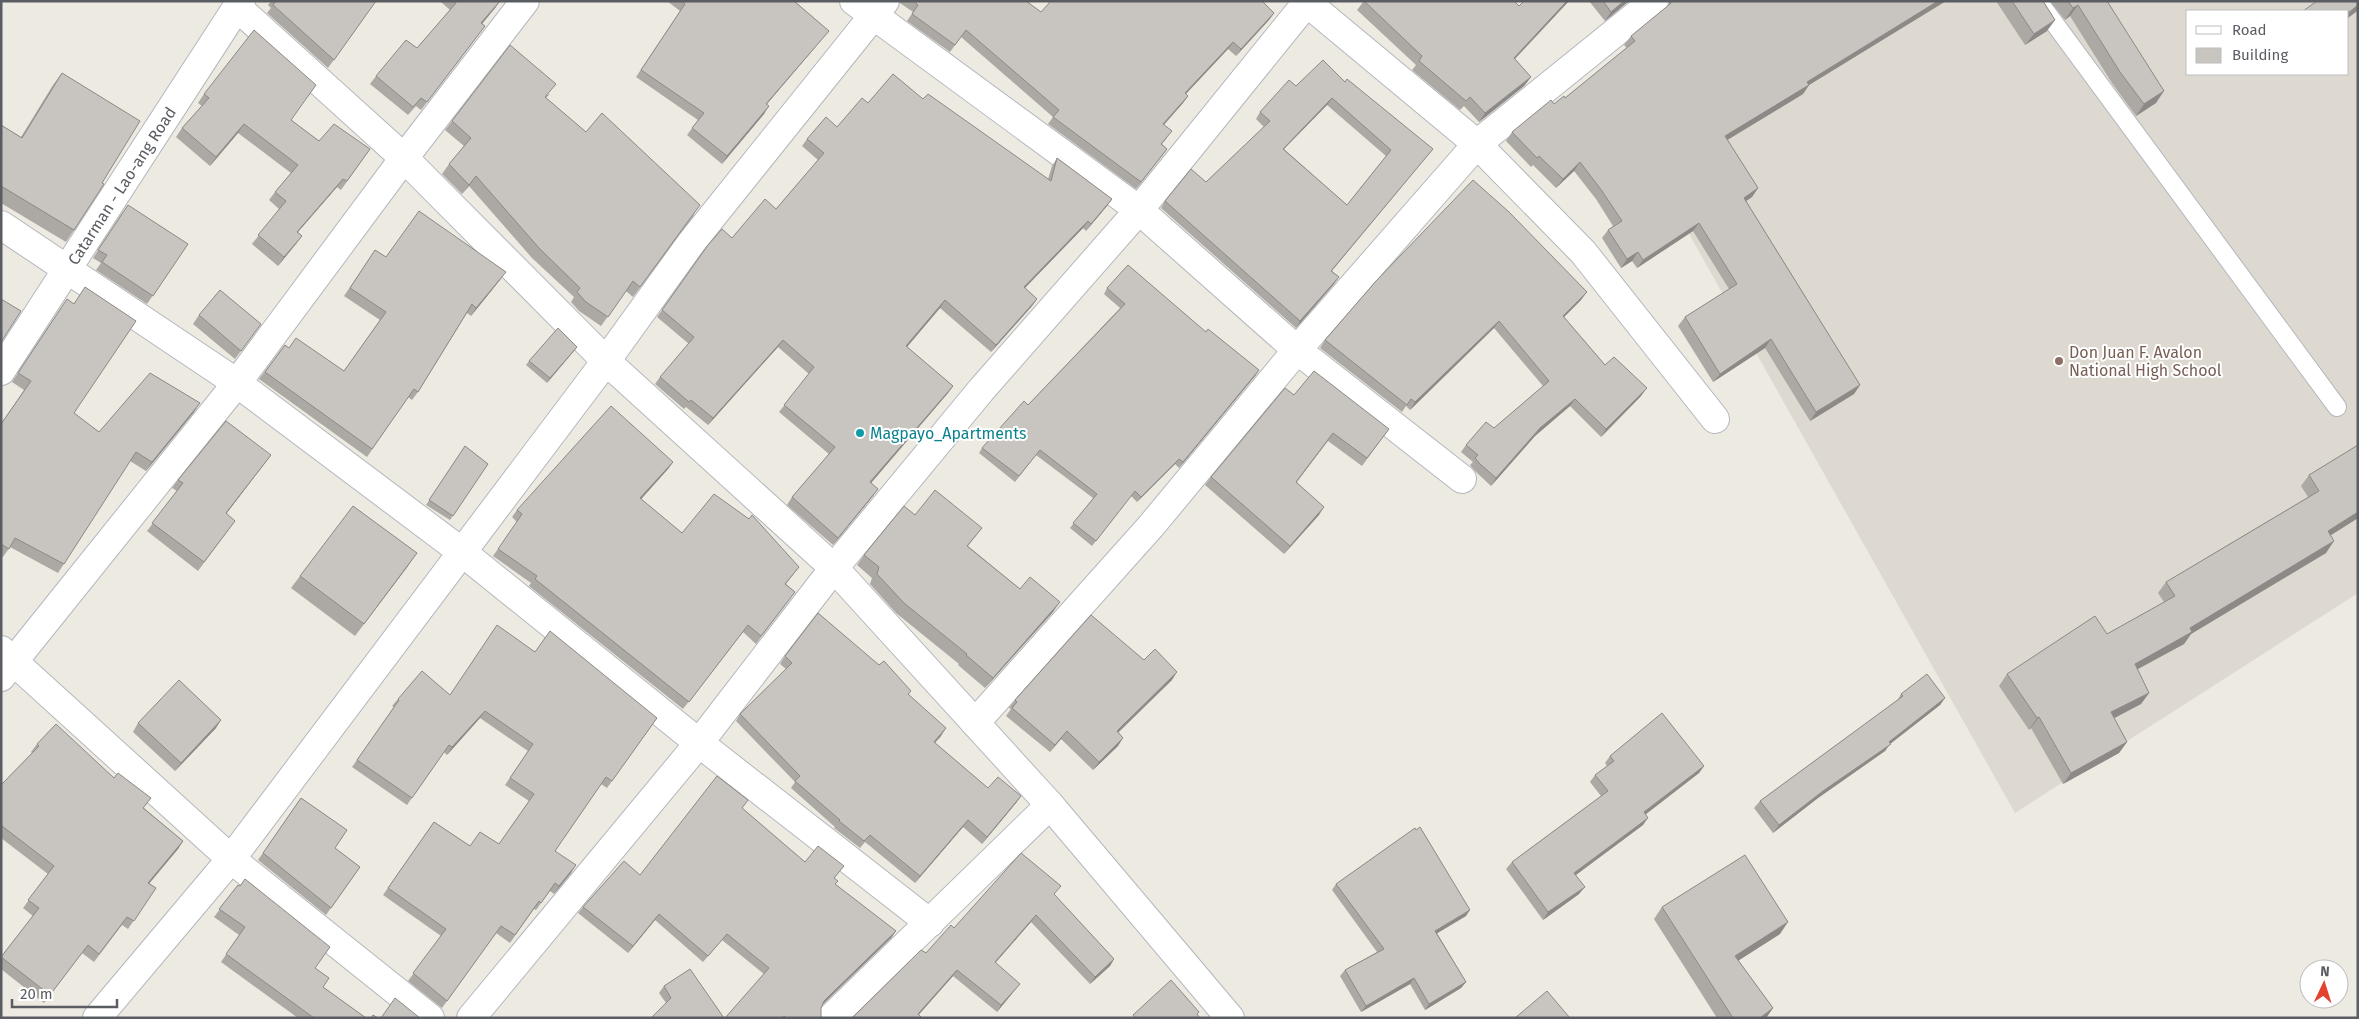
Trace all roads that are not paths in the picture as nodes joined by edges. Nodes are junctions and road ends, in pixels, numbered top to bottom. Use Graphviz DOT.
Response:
graph roads {
  1 [pos="525,1"];
  2 [pos="1654,1"];
  3 [pos="2038,1"];
  4 [pos="1306,2"];
  5 [pos="237,3"];
  6 [pos="871,6"];
  7 [pos="1477,144"];
  8 [pos="404,158"];
  9 [pos="1139,210"];
  10 [pos="1,225"];
  11 [pos="68,270"];
  12 [pos="1297,350"];
  13 [pos="606,361"];
  14 [pos="1,371"];
  15 [pos="237,383"];
  16 [pos="2337,407"];
  17 [pos="1716,420"];
  18 [pos="1462,479"];
  19 [pos="462,552"];
  20 [pos="834,568"];
  21 [pos="5,663"];
  22 [pos="975,723"];
  23 [pos="700,743"];
  24 [pos="1050,805"];
  25 [pos="231,859"];
  26 [pos="930,923"];
  27 [pos="97,1018"];
  28 [pos="430,1018"];
  29 [pos="471,1018"];
  30 [pos="831,1018"];
  31 [pos="1230,1018"];
  1 -- 8 [label="street"];
  2 -- 7 [label="street"];
  3 -- 16 [label="lane"];
  4 -- 7 [label="street"];
  4 -- 9 [label="street"];
  5 -- 8 [label="street"];
  5 -- 11 [label="street, Catarman - Lao-ang Road"];
  6 -- 9 [label="street"];
  6 -- 13 [label="street"];
  7 -- 12 [label="street"];
  7 -- 17 [label="street"];
  8 -- 13 [label="street"];
  8 -- 15 [label="street"];
  9 -- 12 [label="street"];
  9 -- 20 [label="street"];
  10 -- 11 [label="street"];
  11 -- 14 [label="street, Catarman - Lao-ang Road"];
  11 -- 15 [label="street"];
  12 -- 18 [label="street"];
  12 -- 22 [label="street"];
  13 -- 19 [label="street"];
  13 -- 20 [label="street"];
  15 -- 19 [label="street"];
  15 -- 21 [label="street"];
  19 -- 23 [label="street"];
  19 -- 25 [label="street"];
  20 -- 22 [label="street"];
  20 -- 23 [label="street"];
  21 -- 25 [label="street"];
  22 -- 24 [label="street"];
  23 -- 26 [label="street"];
  23 -- 29 [label="street"];
  24 -- 26 [label="street"];
  24 -- 31 [label="street"];
  25 -- 27 [label="street"];
  25 -- 28 [label="street"];
  26 -- 30 [label="street"];
}
